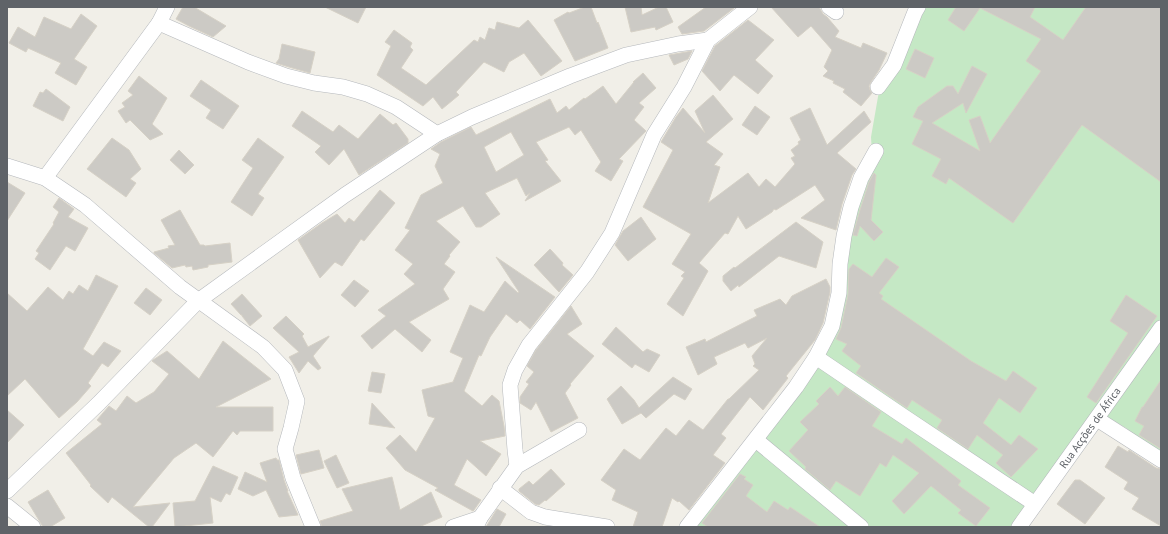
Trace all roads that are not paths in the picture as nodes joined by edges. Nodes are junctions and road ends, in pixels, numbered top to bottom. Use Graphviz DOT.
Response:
graph roads {
  1 [pos="167,7"];
  2 [pos="750,7"];
  3 [pos="918,7"];
  4 [pos="158,23"];
  5 [pos="708,40"];
  6 [pos="878,87"];
  7 [pos="437,134"];
  8 [pos="876,151"];
  9 [pos="7,166"];
  10 [pos="45,178"];
  11 [pos="198,301"];
  12 [pos="1161,328"];
  13 [pos="816,357"];
  14 [pos="1097,419"];
  15 [pos="579,430"];
  16 [pos="756,440"];
  17 [pos="1161,460"];
  18 [pos="517,466"];
  19 [pos="500,488"];
  20 [pos="7,491"];
  21 [pos="1036,504"];
  22 [pos="7,506"];
  23 [pos="478,522"];
  24 [pos="33,527"];
  25 [pos="313,527"];
  26 [pos="453,527"];
  27 [pos="607,527"];
  28 [pos="687,527"];
  29 [pos="861,527"];
  30 [pos="1019,527"];
  1 -- 4 [label="street"];
  2 -- 5 [label="street"];
  3 -- 6 [label="street"];
  4 -- 7 [label="street"];
  4 -- 10 [label="street"];
  5 -- 7 [label="street"];
  5 -- 18 [label="street"];
  7 -- 11 [label="street"];
  8 -- 13 [label="street"];
  9 -- 10 [label="street"];
  10 -- 11 [label="street"];
  11 -- 20 [label="street"];
  11 -- 25 [label="street"];
  12 -- 14 [label="street, Rua Acções de África"];
  13 -- 16 [label="street"];
  13 -- 21 [label="street"];
  14 -- 17 [label="street"];
  14 -- 21 [label="street, Rua Acções de África"];
  15 -- 18 [label="street"];
  16 -- 28 [label="street"];
  16 -- 29 [label="street"];
  18 -- 19 [label="street"];
  19 -- 23 [label="street"];
  19 -- 27 [label="street"];
  21 -- 30 [label="street, Rua Acções de África"];
  22 -- 24 [label="street"];
  23 -- 26 [label="street"];
}
